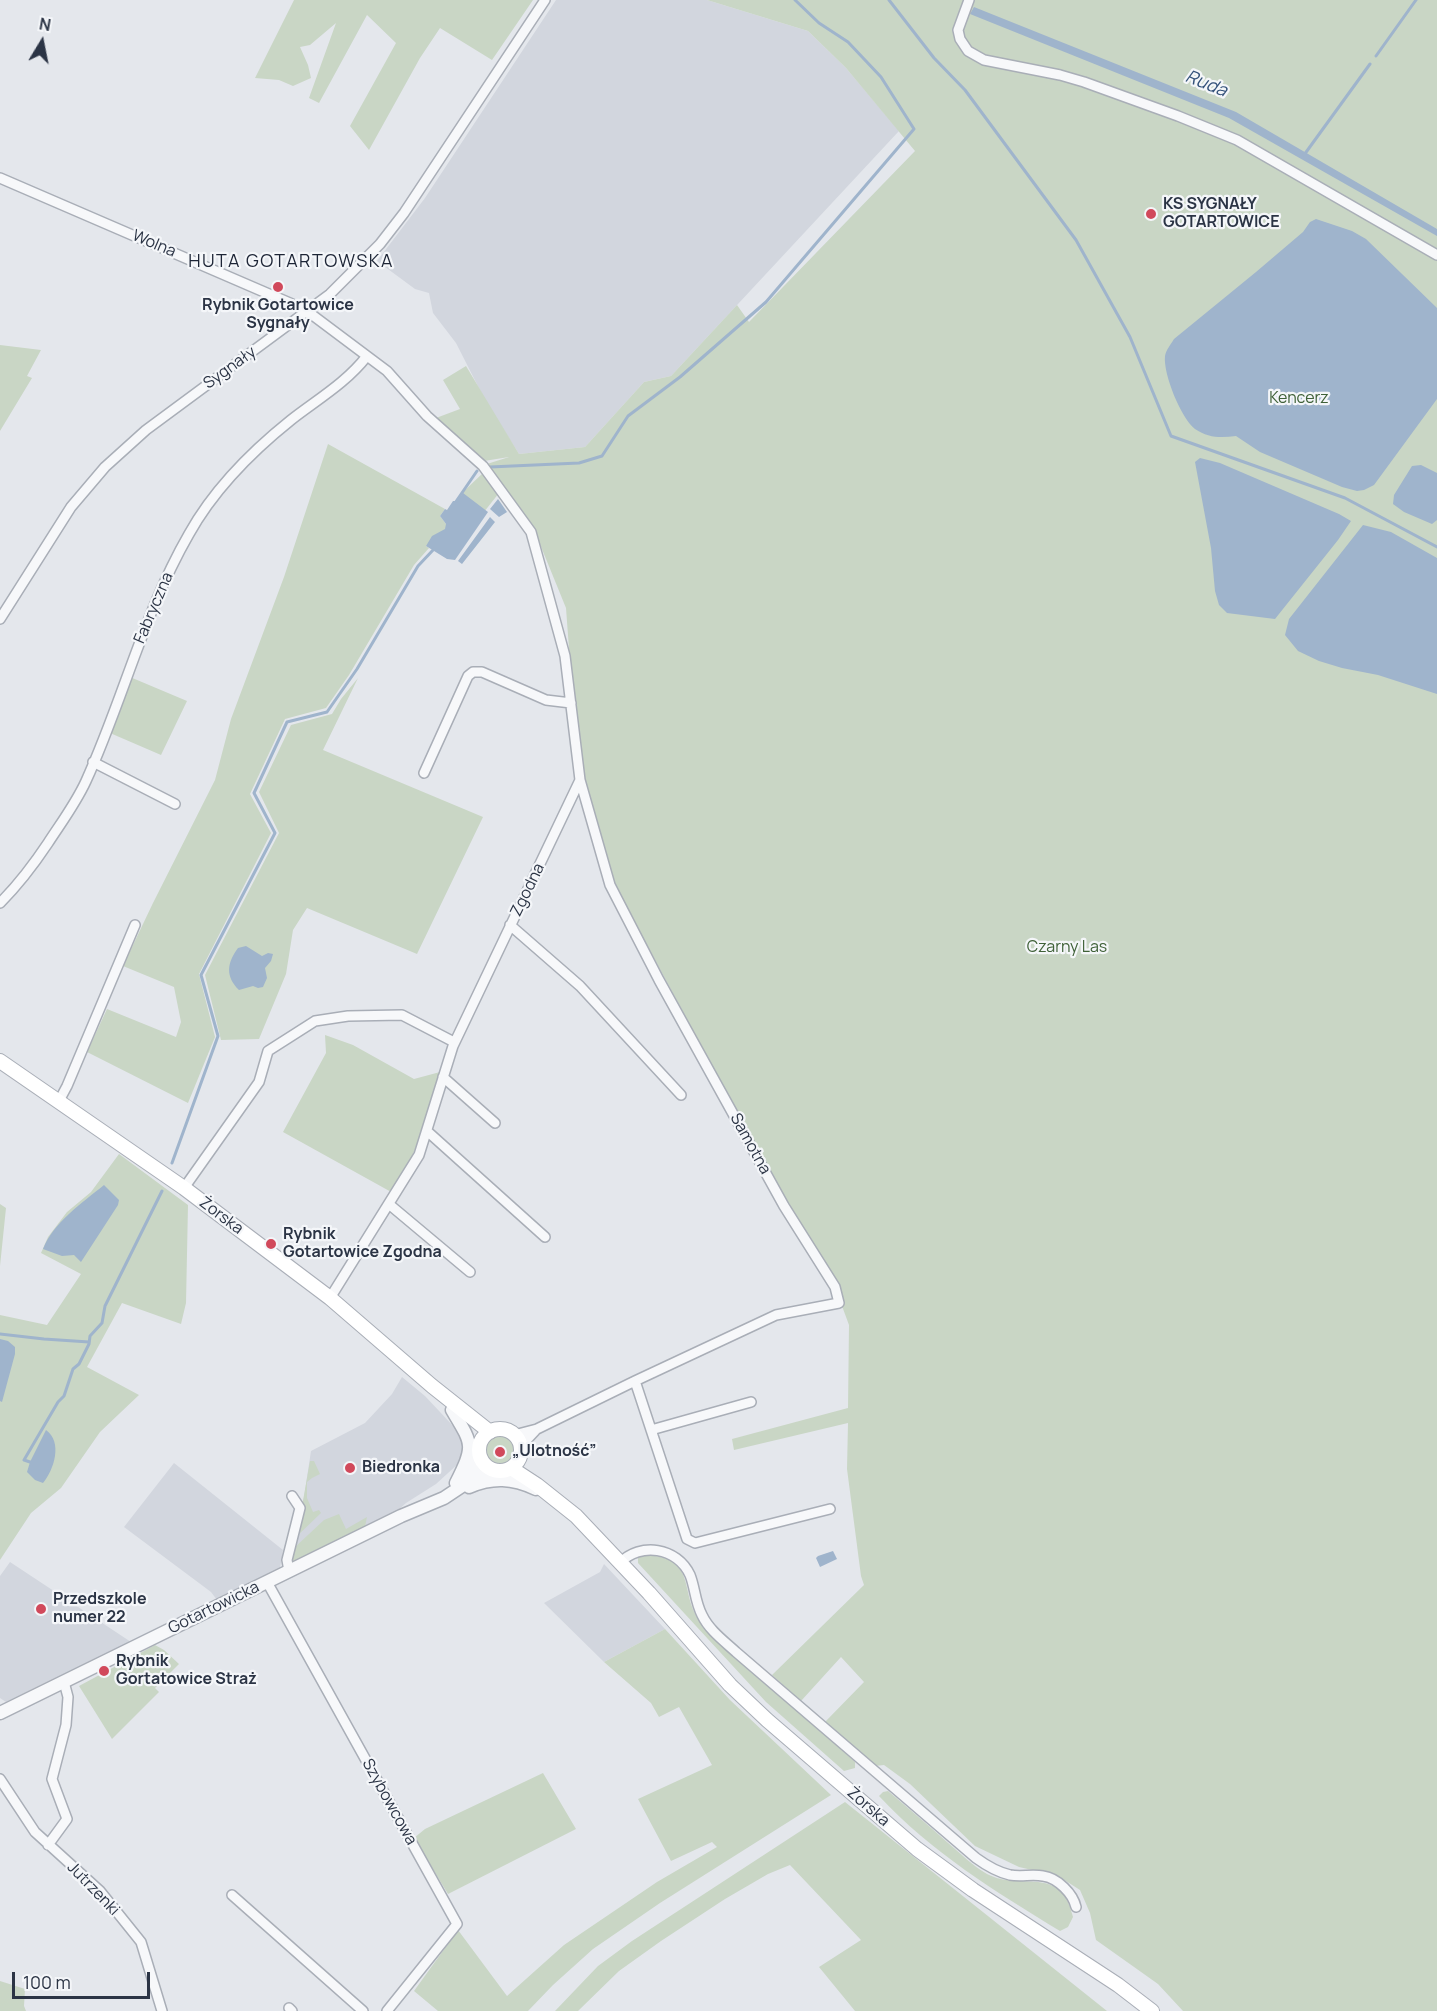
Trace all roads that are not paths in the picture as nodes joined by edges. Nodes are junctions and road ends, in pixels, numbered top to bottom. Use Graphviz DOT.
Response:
graph roads {
  1 [pos="544,0"];
  2 [pos="969,0"];
  3 [pos="0,178"];
  4 [pos="1437,255"];
  5 [pos="306,312"];
  6 [pos="367,356"];
  7 [pos="0,619"];
  8 [pos="571,703"];
  9 [pos="93,762"];
  10 [pos="424,773"];
  11 [pos="580,780"];
  12 [pos="175,804"];
  13 [pos="0,903"];
  14 [pos="135,925"];
  15 [pos="510,925"];
  16 [pos="454,1042"];
  17 [pos="0,1060"];
  18 [pos="443,1077"];
  19 [pos="681,1095"];
  20 [pos="59,1101"];
  21 [pos="495,1123"];
  22 [pos="427,1131"];
  23 [pos="184,1188"];
  24 [pos="390,1205"];
  25 [pos="545,1237"];
  26 [pos="470,1272"];
  27 [pos="330,1298"];
  28 [pos="635,1380"];
  29 [pos="432,1386"];
  30 [pos="751,1402"];
  31 [pos="452,1410"];
  32 [pos="651,1430"];
  33 [pos="486,1437"];
  34 [pos="516,1452"];
  35 [pos="485,1463"];
  36 [pos="455,1487"];
  37 [pos="292,1496"];
  38 [pos="554,1498"];
  39 [pos="830,1509"];
  40 [pos="589,1530"];
  41 [pos="620,1563"];
  42 [pos="289,1571"];
  43 [pos="267,1582"];
  44 [pos="64,1682"];
  45 [pos="0,1713"];
  46 [pos="0,1779"];
  47 [pos="48,1845"];
  48 [pos="232,1895"];
  49 [pos="1076,1907"];
  50 [pos="162,2011"];
  51 [pos="363,2011"];
  52 [pos="387,2011"];
  53 [pos="1152,2011"];
  1 -- 5 [label="street, Sygnały"];
  2 -- 4 [label="street"];
  3 -- 5 [label="street, Wolna"];
  5 -- 6 [label="street"];
  5 -- 7 [label="street, Sygnały"];
  6 -- 8 [label="street"];
  6 -- 9 [label="street, Fabryczna"];
  8 -- 10 [label="street"];
  8 -- 11 [label="street"];
  9 -- 12 [label="street"];
  9 -- 13 [label="street, Fabryczna"];
  11 -- 15 [label="street, Zgodna"];
  11 -- 28 [label="street, Samotna"];
  14 -- 20 [label="street"];
  15 -- 16 [label="street, Zgodna"];
  15 -- 19 [label="street"];
  16 -- 18 [label="street, Zgodna"];
  16 -- 23 [label="street"];
  17 -- 20 [label="main road, Żorska"];
  18 -- 21 [label="street"];
  18 -- 22 [label="street, Zgodna"];
  20 -- 23 [label="main road, Żorska"];
  22 -- 24 [label="street, Zgodna"];
  22 -- 25 [label="street"];
  23 -- 27 [label="main road, Żorska"];
  24 -- 26 [label="street"];
  24 -- 27 [label="street, Zgodna"];
  27 -- 29 [label="main road, Żorska"];
  28 -- 32 [label="street"];
  28 -- 34 [label="street, Samotna"];
  29 -- 31 [label="main road, Żorska"];
  29 -- 33 [label="main road, Żorska"];
  30 -- 32 [label="street"];
  31 -- 33 [label="main road, Żorska"];
  31 -- 36 [label="street"];
  32 -- 39 [label="street"];
  33 -- 34 [label="main road"];
  33 -- 35 [label="main road"];
  34 -- 35 [label="main road"];
  34 -- 38 [label="main road, Żorska"];
  34 -- 40 [label="main road, Żorska"];
  35 -- 36 [label="street, Gotartowicka"];
  36 -- 38 [label="street"];
  36 -- 42 [label="street, Gotartowicka"];
  37 -- 42 [label="street"];
  38 -- 40 [label="main road, Żorska"];
  40 -- 41 [label="main road, Żorska"];
  41 -- 49 [label="street"];
  41 -- 53 [label="main road, Żorska"];
  42 -- 43 [label="street, Gotartowicka"];
  43 -- 44 [label="street, Gotartowicka"];
  43 -- 52 [label="street, Szybowcowa"];
  44 -- 45 [label="street, Gotartowicka"];
  44 -- 47 [label="street"];
  46 -- 47 [label="street, Jutrzenki"];
  47 -- 50 [label="street, Jutrzenki"];
  48 -- 51 [label="street"];
}
